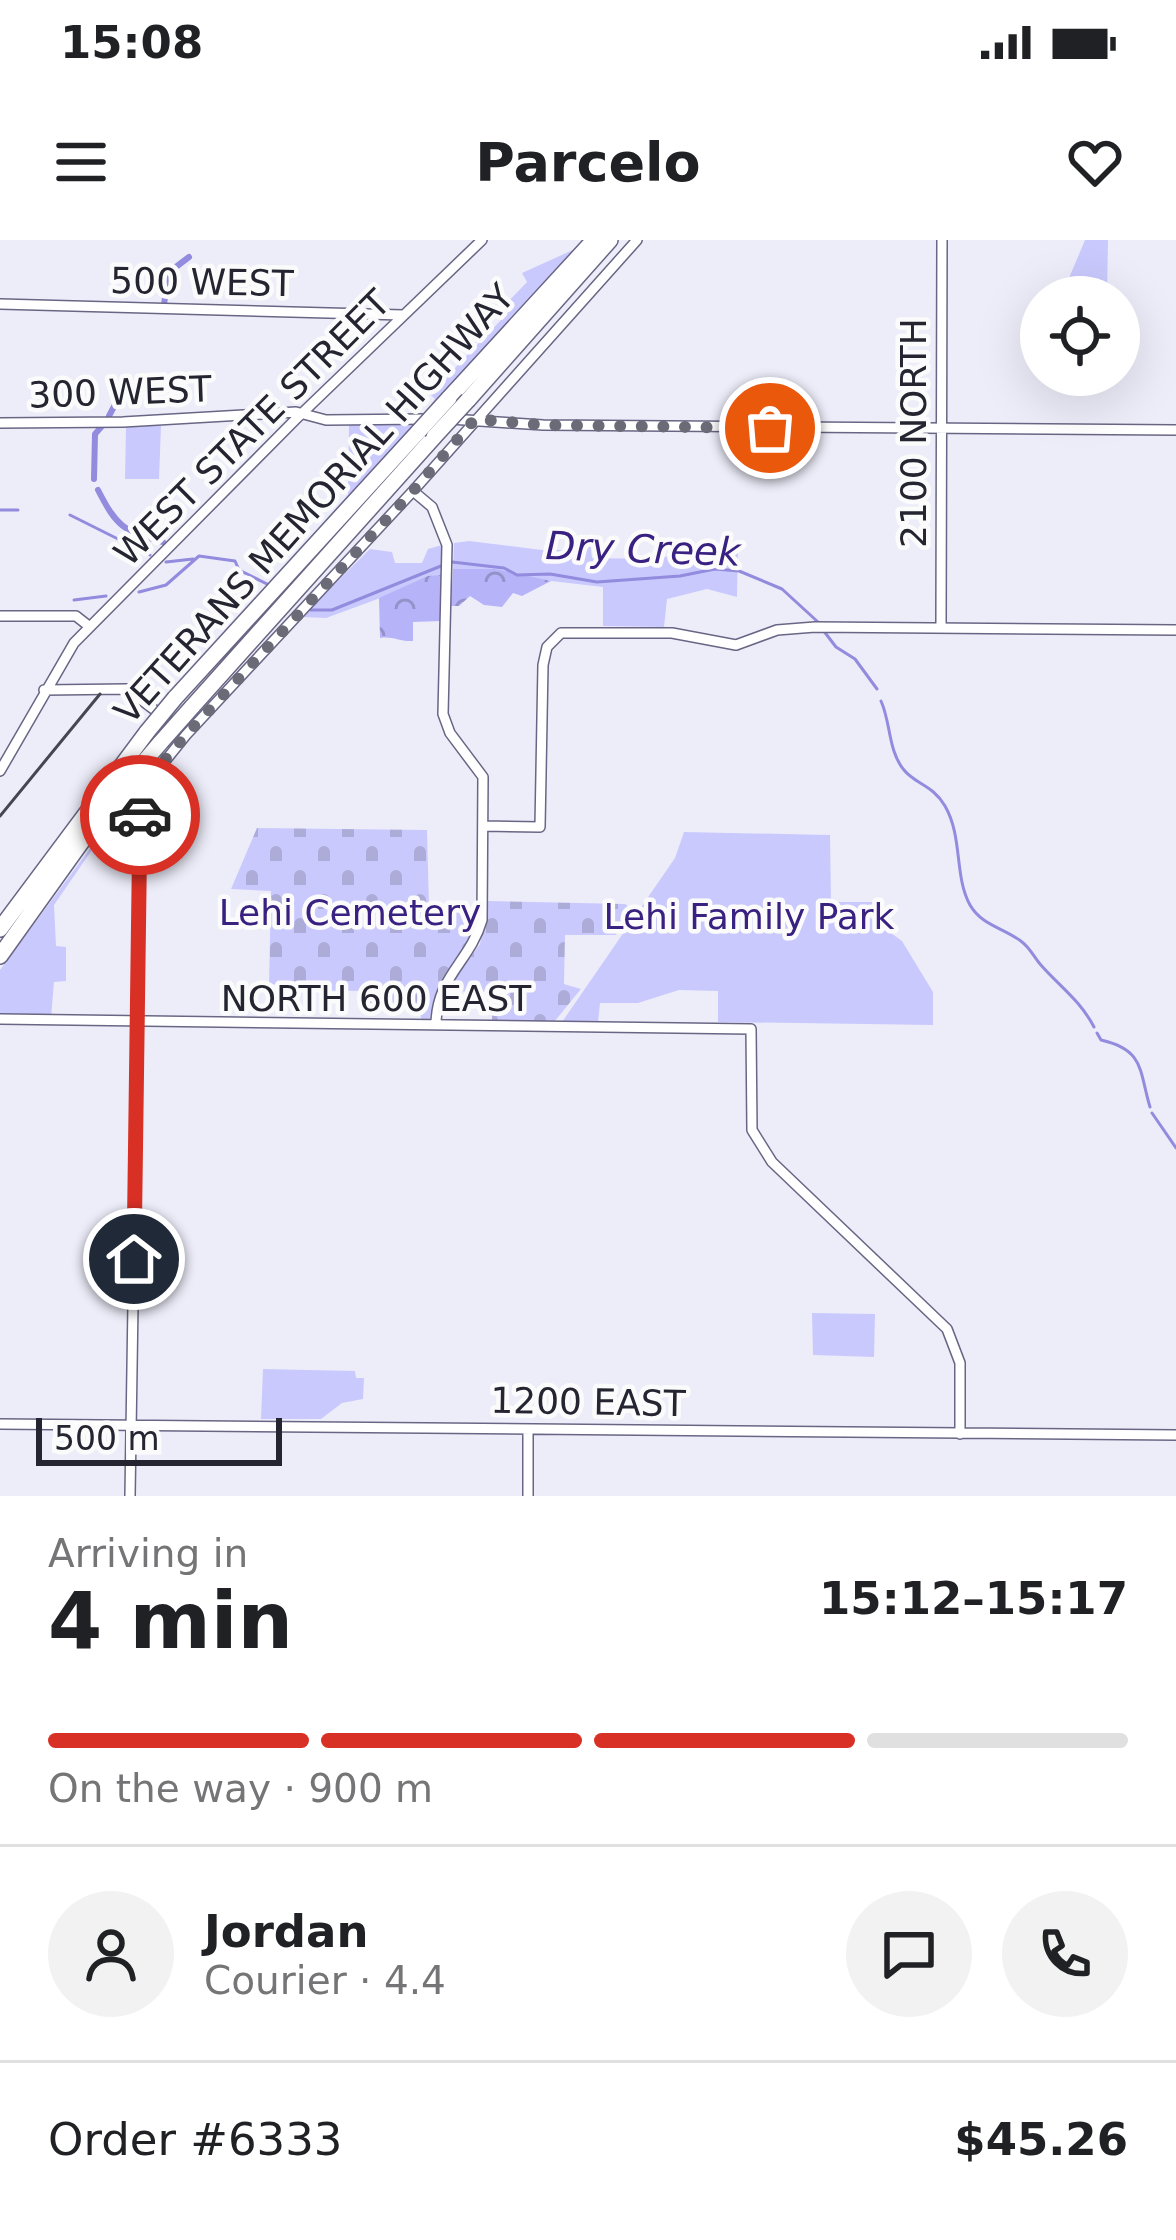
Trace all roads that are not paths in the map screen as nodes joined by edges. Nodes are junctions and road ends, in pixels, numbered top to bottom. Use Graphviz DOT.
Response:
graph roads {
  1 [pos="482,240"];
  2 [pos="637,240"];
  3 [pos="942,240"];
  4 [pos="601,244"];
  5 [pos="0,304"];
  6 [pos="403,314"];
  7 [pos="301,414"];
  8 [pos="475,419"];
  9 [pos="0,423"];
  10 [pos="940,429"];
  11 [pos="1176,430"];
  12 [pos="427,434"];
  13 [pos="413,491"];
  14 [pos="0,616"];
  15 [pos="90,627"];
  16 [pos="941,627"];
  17 [pos="1176,630"];
  18 [pos="44,690"];
  19 [pos="186,735"];
  20 [pos="154,737"];
  21 [pos="0,770"];
  22 [pos="484,826"];
  23 [pos="0,929"];
  24 [pos="0,956"];
  25 [pos="0,1019"];
  26 [pos="137,1021"];
  27 [pos="436,1025"];
  28 [pos="131,1423"];
  29 [pos="0,1424"];
  30 [pos="529,1429"];
  31 [pos="960,1434"];
  32 [pos="1176,1436"];
  33 [pos="130,1496"];
  34 [pos="528,1496"];
  1 -- 6 [label="street, WEST STATE STREET"];
  2 -- 8 [label="street"];
  3 -- 10 [label="street, 2100 NORTH"];
  4 -- 12 [label="highway, VETERANS MEMORIAL HIGHWAY, bridge"];
  4 -- 12 [label="highway, VETERANS MEMORIAL HIGHWAY, bridge"];
  5 -- 6 [label="street, 500 WEST"];
  6 -- 7 [label="street, WEST STATE STREET"];
  7 -- 8 [label="street, 300 WEST"];
  7 -- 9 [label="street, 300 WEST"];
  7 -- 15 [label="street, WEST STATE STREET"];
  8 -- 10 [label="street, 300 WEST"];
  8 -- 13 [label="street"];
  10 -- 11 [label="street, 300 WEST"];
  10 -- 16 [label="street, 2100 NORTH"];
  12 -- 20 [label="highway, VETERANS MEMORIAL HIGHWAY, bridge"];
  12 -- 20 [label="highway, VETERANS MEMORIAL HIGHWAY, bridge"];
  13 -- 19 [label="street"];
  13 -- 22 [label="street"];
  14 -- 15 [label="street"];
  15 -- 18 [label="street, WEST STATE STREET"];
  16 -- 17 [label="street"];
  16 -- 22 [label="street"];
  18 -- 19 [label="street"];
  18 -- 21 [label="street, WEST STATE STREET"];
  19 -- 26 [label="street"];
  20 -- 23 [label="highway, VETERANS MEMORIAL HIGHWAY"];
  20 -- 24 [label="highway, VETERANS MEMORIAL HIGHWAY"];
  22 -- 27 [label="street"];
  25 -- 26 [label="street, NORTH 600 EAST"];
  26 -- 27 [label="street, NORTH 600 EAST"];
  26 -- 28 [label="street"];
  27 -- 31 [label="street, NORTH 600 EAST"];
  28 -- 29 [label="street, 1200 EAST"];
  28 -- 30 [label="street, 1200 EAST"];
  28 -- 33 [label="street"];
  30 -- 31 [label="street, 1200 EAST"];
  30 -- 34 [label="street"];
  31 -- 32 [label="street, 1200 EAST"];
}
